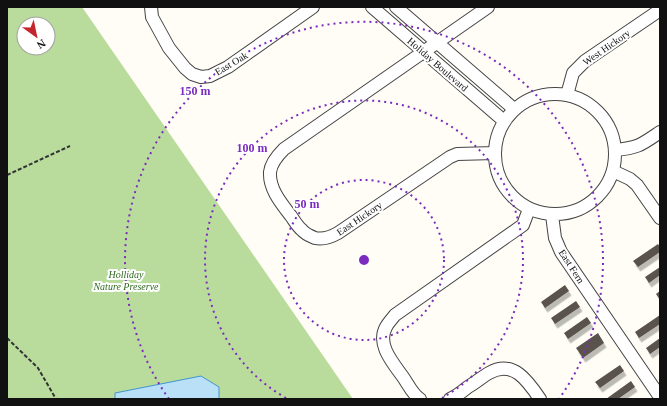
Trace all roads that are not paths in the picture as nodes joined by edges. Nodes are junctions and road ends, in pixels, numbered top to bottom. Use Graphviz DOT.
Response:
graph roads {
  1 [pos="151,7"];
  2 [pos="313,7"];
  3 [pos="372,7"];
  4 [pos="396,7"];
  5 [pos="488,7"];
  6 [pos="660,10"];
  7 [pos="437,42"];
  8 [pos="425,52"];
  9 [pos="567,96"];
  10 [pos="514,109"];
  11 [pos="504,121"];
  12 [pos="660,132"];
  13 [pos="615,150"];
  14 [pos="495,153"];
  15 [pos="613,171"];
  16 [pos="529,209"];
  17 [pos="552,215"];
  18 [pos="660,218"];
  19 [pos="660,397"];
  20 [pos="420,399"];
  21 [pos="450,399"];
  22 [pos="540,399"];
  1 -- 2 [label="street, East Oak"];
  3 -- 8 [label="street, Holiday Boulevard"];
  4 -- 7 [label="street, Holiday Boulevard"];
  5 -- 7 [label="street"];
  6 -- 9 [label="street, West Hickory"];
  7 -- 8 [label="street, East Hickory"];
  7 -- 10 [label="street, Holiday Boulevard"];
  8 -- 11 [label="street, Holiday Boulevard"];
  8 -- 14 [label="street, East Hickory"];
  9 -- 10 [label="street"];
  9 -- 13 [label="street"];
  10 -- 11 [label="street"];
  11 -- 14 [label="street"];
  12 -- 13 [label="street"];
  13 -- 15 [label="street"];
  14 -- 16 [label="street"];
  15 -- 17 [label="street"];
  15 -- 18 [label="street"];
  16 -- 17 [label="street"];
  16 -- 20 [label="street"];
  17 -- 19 [label="street, East Fern"];
  21 -- 22 [label="street"];
}
